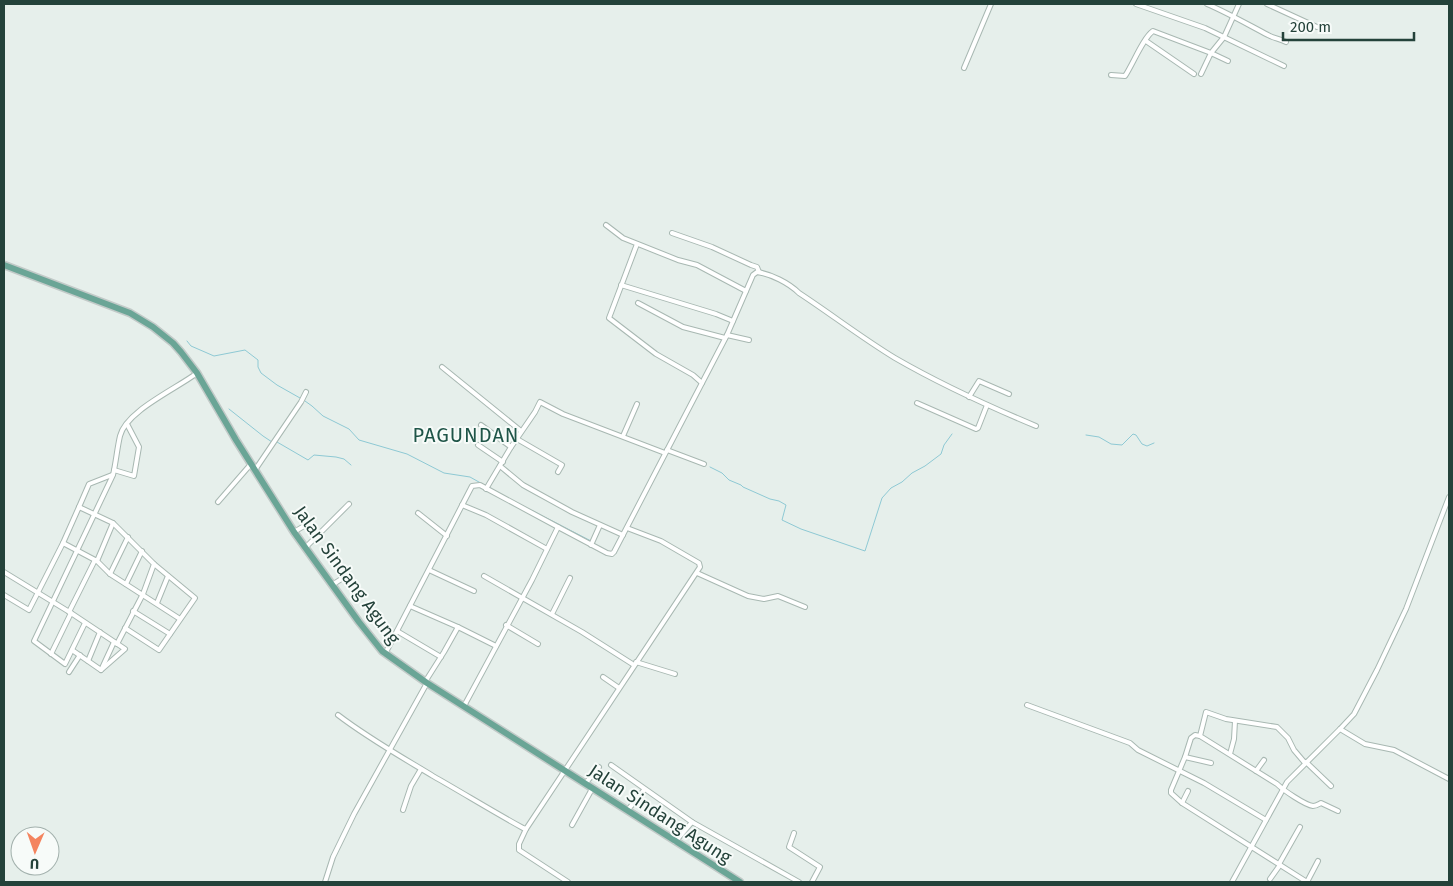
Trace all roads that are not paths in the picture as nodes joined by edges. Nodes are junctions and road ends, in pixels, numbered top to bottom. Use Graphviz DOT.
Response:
graph roads {
  1 [pos="991,4"];
  2 [pos="1136,4"];
  3 [pos="1207,4"];
  4 [pos="1239,4"];
  5 [pos="1267,4"];
  6 [pos="1235,16"];
  7 [pos="1317,27"];
  8 [pos="1224,37"];
  9 [pos="1146,41"];
  10 [pos="1286,42"];
  11 [pos="1212,52"];
  12 [pos="1228,61"];
  13 [pos="1284,66"];
  14 [pos="964,68"];
  15 [pos="1194,74"];
  16 [pos="1200,74"];
  17 [pos="1112,75"];
  18 [pos="606,225"];
  19 [pos="672,233"];
  20 [pos="637,244"];
  21 [pos="4,264"];
  22 [pos="759,272"];
  23 [pos="621,285"];
  24 [pos="746,290"];
  25 [pos="638,303"];
  26 [pos="733,321"];
  27 [pos="726,336"];
  28 [pos="749,340"];
  29 [pos="442,367"];
  30 [pos="197,374"];
  31 [pos="702,383"];
  32 [pos="306,392"];
  33 [pos="1009,394"];
  34 [pos="969,397"];
  35 [pos="917,403"];
  36 [pos="637,404"];
  37 [pos="987,405"];
  38 [pos="127,424"];
  39 [pos="481,425"];
  40 [pos="1036,426"];
  41 [pos="521,431"];
  42 [pos="622,436"];
  43 [pos="517,439"];
  44 [pos="478,444"];
  45 [pos="511,447"];
  46 [pos="666,452"];
  47 [pos="502,462"];
  48 [pos="704,464"];
  49 [pos="500,466"];
  50 [pos="253,467"];
  51 [pos="113,472"];
  52 [pos="558,472"];
  53 [pos="486,489"];
  54 [pos="1449,497"];
  55 [pos="218,502"];
  56 [pos="349,504"];
  57 [pos="462,505"];
  58 [pos="79,507"];
  59 [pos="418,513"];
  60 [pos="95,515"];
  61 [pos="113,523"];
  62 [pos="600,525"];
  63 [pos="304,526"];
  64 [pos="558,527"];
  65 [pos="627,528"];
  66 [pos="294,532"];
  67 [pos="623,535"];
  68 [pos="447,536"];
  69 [pos="128,537"];
  70 [pos="63,543"];
  71 [pos="591,544"];
  72 [pos="306,548"];
  73 [pos="547,548"];
  74 [pos="77,551"];
  75 [pos="142,551"];
  76 [pos="96,561"];
  77 [pos="154,564"];
  78 [pos="429,570"];
  79 [pos="4,572"];
  80 [pos="697,573"];
  81 [pos="110,574"];
  82 [pos="168,576"];
  83 [pos="346,576"];
  84 [pos="484,576"];
  85 [pos="570,578"];
  86 [pos="126,584"];
  87 [pos="332,585"];
  88 [pos="474,591"];
  89 [pos="37,592"];
  90 [pos="143,594"];
  91 [pos="4,595"];
  92 [pos="522,597"];
  93 [pos="52,602"];
  94 [pos="157,603"];
  95 [pos="410,606"];
  96 [pos="805,607"];
  97 [pos="133,611"];
  98 [pos="70,612"];
  99 [pos="552,614"];
  100 [pos="180,619"];
  101 [pos="85,622"];
  102 [pos="506,626"];
  103 [pos="458,627"];
  104 [pos="125,628"];
  105 [pos="397,631"];
  106 [pos="100,632"];
  107 [pos="170,634"];
  108 [pos="116,643"];
  109 [pos="538,644"];
  110 [pos="496,646"];
  111 [pos="72,650"];
  112 [pos="51,654"];
  113 [pos="385,654"];
  114 [pos="80,655"];
  115 [pos="441,657"];
  116 [pos="88,661"];
  117 [pos="635,664"];
  118 [pos="101,670"];
  119 [pos="69,672"];
  120 [pos="675,674"];
  121 [pos="602,678"];
  122 [pos="426,682"];
  123 [pos="619,688"];
  124 [pos="1027,705"];
  125 [pos="464,706"];
  126 [pos="338,715"];
  127 [pos="1235,721"];
  128 [pos="1340,729"];
  129 [pos="1200,736"];
  130 [pos="390,750"];
  131 [pos="1230,754"];
  132 [pos="1185,757"];
  133 [pos="1264,760"];
  134 [pos="1211,763"];
  135 [pos="1306,763"];
  136 [pos="611,765"];
  137 [pos="599,767"];
  138 [pos="421,769"];
  139 [pos="564,770"];
  140 [pos="1179,770"];
  141 [pos="1256,772"];
  142 [pos="1449,779"];
  143 [pos="585,784"];
  144 [pos="1331,786"];
  145 [pos="592,789"];
  146 [pos="1283,789"];
  147 [pos="644,790"];
  148 [pos="1188,791"];
  149 [pos="1182,803"];
  150 [pos="403,810"];
  151 [pos="627,811"];
  152 [pos="1338,811"];
  153 [pos="1266,820"];
  154 [pos="692,822"];
  155 [pos="572,825"];
  156 [pos="1300,827"];
  157 [pos="526,829"];
  158 [pos="794,833"];
  159 [pos="675,842"];
  160 [pos="1252,846"];
  161 [pos="1318,861"];
  162 [pos="1280,864"];
  163 [pos="1270,879"];
  164 [pos="325,882"];
  165 [pos="568,882"];
  166 [pos="740,882"];
  167 [pos="799,882"];
  168 [pos="812,882"];
  169 [pos="1232,882"];
  170 [pos="1307,882"];
  1 -- 14 [label="street"];
  2 -- 8 [label="street"];
  3 -- 6 [label="street"];
  4 -- 6 [label="street"];
  5 -- 7 [label="street"];
  6 -- 8 [label="street"];
  6 -- 10 [label="street"];
  8 -- 11 [label="street"];
  8 -- 13 [label="street"];
  9 -- 11 [label="street"];
  9 -- 15 [label="street"];
  9 -- 17 [label="street"];
  11 -- 12 [label="street"];
  11 -- 16 [label="street"];
  18 -- 20 [label="street"];
  19 -- 22 [label="street"];
  20 -- 23 [label="street"];
  20 -- 24 [label="street"];
  21 -- 30 [label="main road, Jalan Sindang Agung"];
  22 -- 24 [label="street"];
  22 -- 34 [label="street"];
  23 -- 26 [label="street"];
  23 -- 31 [label="street"];
  24 -- 26 [label="street"];
  25 -- 27 [label="street"];
  26 -- 27 [label="street"];
  27 -- 28 [label="street"];
  27 -- 31 [label="street"];
  29 -- 41 [label="street"];
  30 -- 38 [label="street"];
  30 -- 50 [label="main road, Jalan Sindang Agung"];
  31 -- 46 [label="street"];
  32 -- 50 [label="street"];
  33 -- 34 [label="street"];
  34 -- 37 [label="street"];
  35 -- 37 [label="street"];
  36 -- 42 [label="street"];
  37 -- 40 [label="street"];
  38 -- 51 [label="street"];
  38 -- 51 [label="street"];
  39 -- 45 [label="street"];
  41 -- 42 [label="street"];
  41 -- 43 [label="street"];
  42 -- 46 [label="street"];
  43 -- 45 [label="street"];
  43 -- 52 [label="street"];
  44 -- 47 [label="street"];
  45 -- 47 [label="street"];
  46 -- 48 [label="street"];
  46 -- 65 [label="street"];
  47 -- 49 [label="street"];
  49 -- 53 [label="street"];
  49 -- 62 [label="street"];
  50 -- 55 [label="street"];
  50 -- 66 [label="main road, Jalan Sindang Agung"];
  51 -- 58 [label="street"];
  51 -- 60 [label="street"];
  53 -- 57 [label="street"];
  53 -- 64 [label="street"];
  54 -- 128 [label="street"];
  56 -- 72 [label="street"];
  57 -- 68 [label="street"];
  57 -- 73 [label="street"];
  58 -- 60 [label="street"];
  58 -- 70 [label="street"];
  59 -- 68 [label="street"];
  60 -- 61 [label="street"];
  60 -- 74 [label="street"];
  61 -- 69 [label="street"];
  61 -- 76 [label="street"];
  62 -- 67 [label="street"];
  62 -- 71 [label="street"];
  63 -- 66 [label="street"];
  64 -- 71 [label="street"];
  64 -- 73 [label="street"];
  65 -- 67 [label="street"];
  65 -- 80 [label="street"];
  66 -- 72 [label="main road, Jalan Sindang Agung"];
  67 -- 71 [label="street"];
  68 -- 78 [label="street"];
  69 -- 75 [label="street"];
  69 -- 81 [label="street"];
  70 -- 74 [label="street"];
  70 -- 89 [label="street"];
  72 -- 87 [label="main road, Jalan Sindang Agung"];
  73 -- 92 [label="street"];
  74 -- 76 [label="street"];
  74 -- 93 [label="street"];
  75 -- 77 [label="street"];
  75 -- 86 [label="street"];
  76 -- 81 [label="street"];
  76 -- 98 [label="street"];
  77 -- 82 [label="street"];
  77 -- 90 [label="street"];
  78 -- 88 [label="street"];
  78 -- 95 [label="street"];
  79 -- 89 [label="street"];
  80 -- 96 [label="street"];
  80 -- 117 [label="street"];
  81 -- 86 [label="street"];
  82 -- 94 [label="street"];
  82 -- 100 [label="street"];
  83 -- 87 [label="street"];
  84 -- 92 [label="street"];
  85 -- 99 [label="street"];
  86 -- 90 [label="street"];
  87 -- 113 [label="main road, Jalan Sindang Agung"];
  89 -- 91 [label="street"];
  89 -- 93 [label="street"];
  90 -- 94 [label="street"];
  90 -- 97 [label="street"];
  92 -- 99 [label="street"];
  92 -- 102 [label="street"];
  93 -- 98 [label="street"];
  93 -- 112 [label="street"];
  94 -- 100 [label="street"];
  95 -- 103 [label="street"];
  95 -- 105 [label="street"];
  97 -- 104 [label="street"];
  97 -- 107 [label="street"];
  98 -- 101 [label="street"];
  98 -- 112 [label="street"];
  99 -- 117 [label="street"];
  100 -- 107 [label="street"];
  101 -- 106 [label="street"];
  101 -- 111 [label="street"];
  102 -- 109 [label="street"];
  102 -- 110 [label="street"];
  103 -- 110 [label="street"];
  103 -- 115 [label="street"];
  104 -- 107 [label="street"];
  104 -- 108 [label="street"];
  105 -- 113 [label="street"];
  105 -- 115 [label="street"];
  106 -- 108 [label="street"];
  106 -- 116 [label="street"];
  108 -- 118 [label="street"];
  108 -- 118 [label="street"];
  110 -- 125 [label="street"];
  111 -- 112 [label="street"];
  111 -- 114 [label="street"];
  113 -- 122 [label="main road, Jalan Sindang Agung"];
  114 -- 116 [label="street"];
  114 -- 119 [label="street"];
  115 -- 122 [label="street"];
  116 -- 118 [label="street"];
  117 -- 120 [label="street"];
  117 -- 123 [label="street"];
  121 -- 123 [label="street"];
  122 -- 125 [label="main road, Jalan Sindang Agung"];
  122 -- 130 [label="street"];
  123 -- 139 [label="street"];
  124 -- 140 [label="street"];
  125 -- 139 [label="main road, Jalan Sindang Agung"];
  126 -- 130 [label="street"];
  127 -- 129 [label="street"];
  127 -- 131 [label="street"];
  127 -- 135 [label="street"];
  128 -- 135 [label="street"];
  128 -- 142 [label="street"];
  129 -- 131 [label="street"];
  129 -- 132 [label="street"];
  130 -- 138 [label="street"];
  130 -- 164 [label="street"];
  131 -- 141 [label="street"];
  132 -- 134 [label="street"];
  132 -- 140 [label="street"];
  133 -- 141 [label="street"];
  135 -- 144 [label="street"];
  135 -- 146 [label="street"];
  136 -- 147 [label="street"];
  137 -- 143 [label="street"];
  138 -- 150 [label="street"];
  138 -- 157 [label="street"];
  139 -- 143 [label="main road, Jalan Sindang Agung"];
  139 -- 157 [label="street"];
  140 -- 149 [label="street"];
  140 -- 153 [label="street"];
  141 -- 146 [label="street"];
  143 -- 145 [label="main road, Jalan Sindang Agung"];
  145 -- 151 [label="main road, Jalan Sindang Agung"];
  145 -- 155 [label="street"];
  146 -- 152 [label="street"];
  146 -- 153 [label="street"];
  147 -- 151 [label="street"];
  147 -- 154 [label="street"];
  148 -- 149 [label="street"];
  149 -- 160 [label="street"];
  151 -- 159 [label="main road, Jalan Sindang Agung"];
  153 -- 160 [label="street"];
  154 -- 159 [label="street"];
  154 -- 167 [label="street"];
  156 -- 162 [label="street"];
  157 -- 165 [label="street"];
  158 -- 168 [label="street"];
  159 -- 166 [label="main road, Jalan Sindang Agung"];
  160 -- 162 [label="street"];
  160 -- 169 [label="street"];
  161 -- 170 [label="street"];
  162 -- 163 [label="street"];
  162 -- 170 [label="street"];
}
